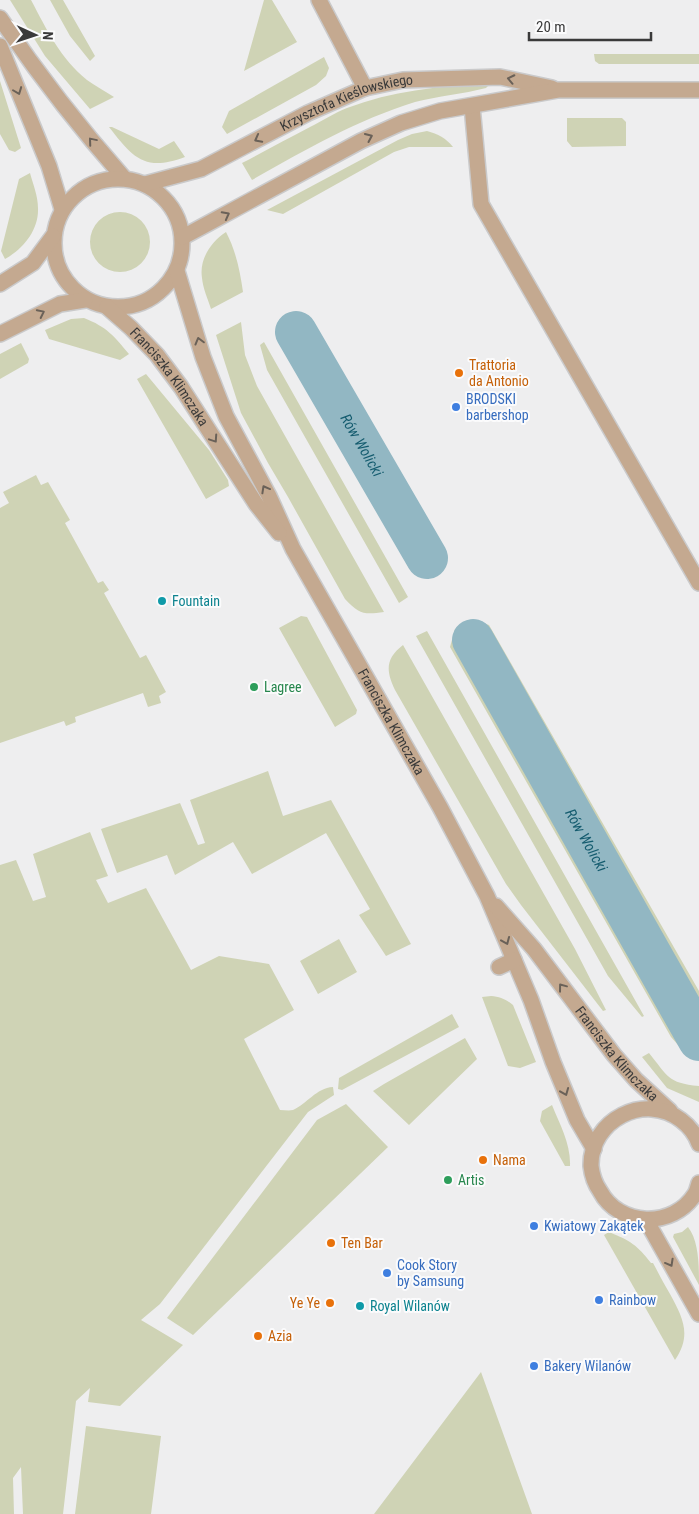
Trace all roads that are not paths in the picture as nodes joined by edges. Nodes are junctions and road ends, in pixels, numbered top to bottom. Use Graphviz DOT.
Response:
graph roads {
  1 [pos="318,0"];
  2 [pos="0,18"];
  3 [pos="0,46"];
  4 [pos="365,88"];
  5 [pos="558,90"];
  6 [pos="699,90"];
  7 [pos="472,106"];
  8 [pos="124,178"];
  9 [pos="145,184"];
  10 [pos="62,209"];
  11 [pos="53,236"];
  12 [pos="183,237"];
  13 [pos="177,271"];
  14 [pos="0,284"];
  15 [pos="85,300"];
  16 [pos="107,307"];
  17 [pos="0,334"];
  18 [pos="292,550"];
  19 [pos="699,583"];
  20 [pos="487,896"];
  21 [pos="514,960"];
  22 [pos="498,967"];
  23 [pos="674,1115"];
  24 [pos="699,1141"];
  25 [pos="594,1150"];
  26 [pos="698,1193"];
  27 [pos="646,1220"];
  28 [pos="699,1314"];
  1 -- 4 [label="street"];
  8 -- 2 [label="street, one-way"];
  3 -- 10 [label="street, one-way"];
  5 -- 4 [label="street, Krzysztofa Kieślowskiego, one-way"];
  4 -- 9 [label="street, Krzysztofa Kieślowskiego, one-way"];
  5 -- 6 [label="street, Krzysztofa Kieślowskiego"];
  5 -- 7 [label="street, Krzysztofa Kieślowskiego"];
  12 -- 7 [label="street, Krzysztofa Kieślowskiego, one-way"];
  7 -- 19 [label="street"];
  8 -- 9 [label="street"];
  8 -- 10 [label="street"];
  9 -- 12 [label="street"];
  10 -- 11 [label="street"];
  11 -- 14 [label="street"];
  11 -- 15 [label="street"];
  12 -- 13 [label="street"];
  13 -- 16 [label="street"];
  18 -- 13 [label="street, Franciszka Klimczaka, one-way"];
  15 -- 16 [label="street"];
  17 -- 15 [label="street, one-way"];
  16 -- 18 [label="street, Franciszka Klimczaka, one-way"];
  18 -- 20 [label="street, Franciszka Klimczaka"];
  20 -- 21 [label="street, Franciszka Klimczaka, one-way"];
  23 -- 20 [label="street, Franciszka Klimczaka, one-way"];
  21 -- 22 [label="street"];
  21 -- 25 [label="street, Franciszka Klimczaka, one-way"];
  23 -- 24 [label="street, Franciszka Klimczaka"];
  23 -- 25 [label="street"];
  25 -- 27 [label="street"];
  26 -- 27 [label="street"];
  27 -- 28 [label="street, one-way"];
}
